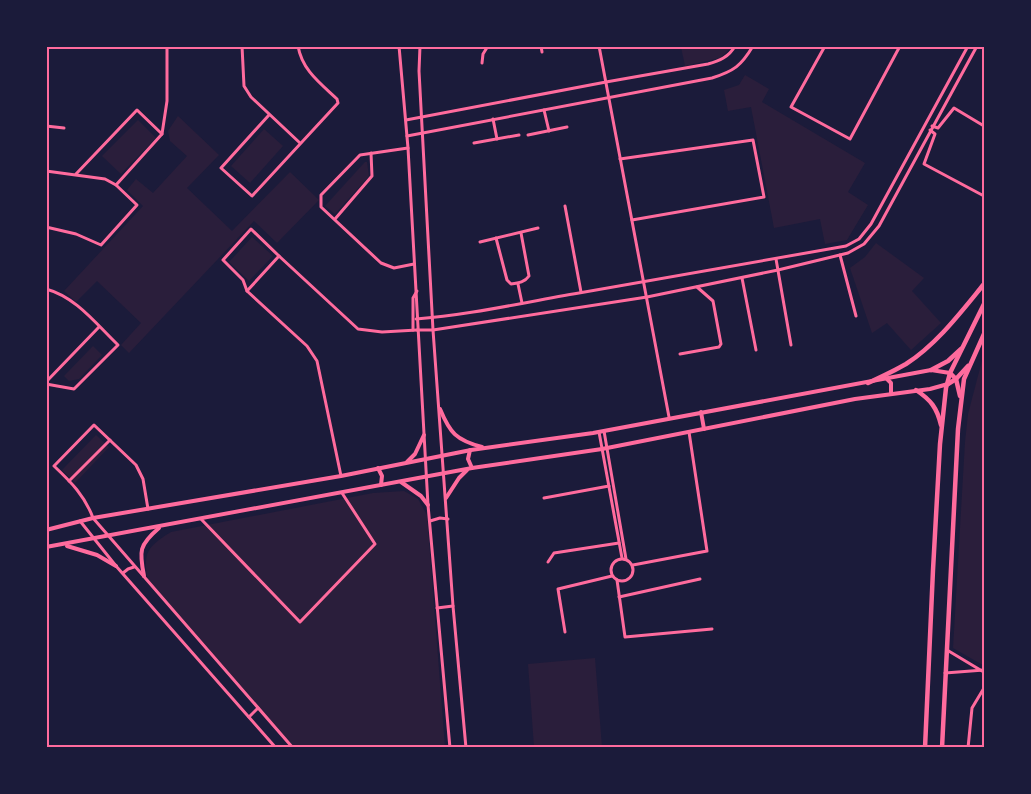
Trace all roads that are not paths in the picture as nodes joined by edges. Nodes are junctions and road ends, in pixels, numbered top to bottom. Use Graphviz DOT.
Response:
graph roads {
  1 [pos="167,46"];
  2 [pos="242,46"];
  3 [pos="298,46"];
  4 [pos="399,46"];
  5 [pos="420,46"];
  6 [pos="488,46"];
  7 [pos="541,46"];
  8 [pos="599,46"];
  9 [pos="735,46"];
  10 [pos="753,46"];
  11 [pos="825,46"];
  12 [pos="900,46"];
  13 [pos="968,46"];
  14 [pos="977,46"];
  15 [pos="542,52"];
  16 [pos="482,63"];
  17 [pos="606,82"];
  18 [pos="609,97"];
  19 [pos="544,110"];
  20 [pos="269,115"];
  21 [pos="423,117"];
  22 [pos="493,119"];
  23 [pos="406,120"];
  24 [pos="46,126"];
  25 [pos="932,126"];
  26 [pos="984,126"];
  27 [pos="567,127"];
  28 [pos="64,128"];
  29 [pos="930,130"];
  30 [pos="549,131"];
  31 [pos="424,132"];
  32 [pos="162,134"];
  33 [pos="519,135"];
  34 [pos="528,135"];
  35 [pos="407,136"];
  36 [pos="497,139"];
  37 [pos="474,142"];
  38 [pos="300,143"];
  39 [pos="408,148"];
  40 [pos="911,152"];
  41 [pos="371,153"];
  42 [pos="916,155"];
  43 [pos="620,159"];
  44 [pos="46,171"];
  45 [pos="76,174"];
  46 [pos="116,185"];
  47 [pos="984,194"];
  48 [pos="565,206"];
  49 [pos="335,220"];
  50 [pos="632,220"];
  51 [pos="46,227"];
  52 [pos="538,228"];
  53 [pos="520,233"];
  54 [pos="496,238"];
  55 [pos="480,242"];
  56 [pos="840,255"];
  57 [pos="279,256"];
  58 [pos="776,259"];
  59 [pos="414,264"];
  60 [pos="778,270"];
  61 [pos="742,278"];
  62 [pos="518,283"];
  63 [pos="645,283"];
  64 [pos="984,284"];
  65 [pos="697,287"];
  66 [pos="46,289"];
  67 [pos="247,291"];
  68 [pos="416,292"];
  69 [pos="581,292"];
  70 [pos="647,297"];
  71 [pos="522,303"];
  72 [pos="984,304"];
  73 [pos="856,316"];
  74 [pos="432,318"];
  75 [pos="416,319"];
  76 [pos="99,327"];
  77 [pos="415,330"];
  78 [pos="433,330"];
  79 [pos="984,334"];
  80 [pos="791,345"];
  81 [pos="963,348"];
  82 [pos="756,350"];
  83 [pos="680,354"];
  84 [pos="972,362"];
  85 [pos="931,370"];
  86 [pos="950,373"];
  87 [pos="887,379"];
  88 [pos="956,379"];
  89 [pos="46,383"];
  90 [pos="868,383"];
  91 [pos="948,384"];
  92 [pos="916,390"];
  93 [pos="891,394"];
  94 [pos="961,405"];
  95 [pos="440,409"];
  96 [pos="701,412"];
  97 [pos="669,417"];
  98 [pos="704,429"];
  99 [pos="602,431"];
  100 [pos="690,432"];
  101 [pos="942,432"];
  102 [pos="424,435"];
  103 [pos="110,440"];
  104 [pos="486,448"];
  105 [pos="605,448"];
  106 [pos="471,450"];
  107 [pos="442,456"];
  108 [pos="425,460"];
  109 [pos="406,462"];
  110 [pos="378,468"];
  111 [pos="471,468"];
  112 [pos="444,474"];
  113 [pos="341,476"];
  114 [pos="427,476"];
  115 [pos="69,481"];
  116 [pos="400,482"];
  117 [pos="381,484"];
  118 [pos="609,486"];
  119 [pos="342,493"];
  120 [pos="446,498"];
  121 [pos="544,498"];
  122 [pos="428,505"];
  123 [pos="148,509"];
  124 [pos="93,518"];
  125 [pos="201,519"];
  126 [pos="448,519"];
  127 [pos="80,521"];
  128 [pos="430,521"];
  129 [pos="161,527"];
  130 [pos="46,530"];
  131 [pos="109,536"];
  132 [pos="94,539"];
  133 [pos="619,543"];
  134 [pos="64,545"];
  135 [pos="46,547"];
  136 [pos="621,558"];
  137 [pos="626,559"];
  138 [pos="548,562"];
  139 [pos="633,565"];
  140 [pos="116,566"];
  141 [pos="134,567"];
  142 [pos="123,574"];
  143 [pos="144,576"];
  144 [pos="612,576"];
  145 [pos="700,579"];
  146 [pos="617,580"];
  147 [pos="619,597"];
  148 [pos="453,606"];
  149 [pos="437,608"];
  150 [pos="712,629"];
  151 [pos="565,632"];
  152 [pos="946,650"];
  153 [pos="983,670"];
  154 [pos="945,673"];
  155 [pos="984,688"];
  156 [pos="258,708"];
  157 [pos="249,717"];
  158 [pos="942,744"];
  159 [pos="276,747"];
  160 [pos="293,747"];
  161 [pos="450,747"];
  162 [pos="466,747"];
  163 [pos="925,747"];
  164 [pos="946,747"];
  165 [pos="968,747"];
  1 -- 32 [label="street"];
  2 -- 20 [label="street"];
  3 -- 38 [label="street"];
  4 -- 23 [label="street"];
  5 -- 21 [label="street"];
  6 -- 16 [label="street"];
  7 -- 15 [label="street"];
  8 -- 17 [label="street"];
  9 -- 17 [label="street"];
  10 -- 18 [label="street"];
  11 -- 12 [label="street"];
  13 -- 40 [label="street"];
  14 -- 25 [label="street"];
  17 -- 18 [label="street"];
  17 -- 21 [label="street"];
  18 -- 19 [label="street"];
  18 -- 43 [label="street"];
  19 -- 22 [label="street"];
  19 -- 30 [label="street"];
  20 -- 38 [label="street"];
  20 -- 38 [label="street"];
  21 -- 23 [label="street"];
  21 -- 31 [label="street"];
  22 -- 31 [label="street"];
  22 -- 36 [label="street"];
  23 -- 35 [label="street"];
  24 -- 28 [label="street"];
  25 -- 26 [label="street"];
  25 -- 29 [label="street"];
  27 -- 30 [label="street"];
  29 -- 42 [label="street"];
  29 -- 47 [label="street"];
  30 -- 34 [label="street"];
  31 -- 35 [label="street"];
  31 -- 74 [label="street"];
  32 -- 45 [label="street"];
  32 -- 46 [label="street"];
  33 -- 36 [label="street"];
  35 -- 39 [label="street"];
  36 -- 37 [label="street"];
  39 -- 41 [label="street"];
  39 -- 59 [label="street"];
  40 -- 42 [label="street"];
  40 -- 58 [label="street"];
  41 -- 49 [label="street"];
  41 -- 49 [label="street"];
  42 -- 56 [label="street"];
  43 -- 50 [label="street"];
  43 -- 50 [label="street"];
  44 -- 45 [label="street"];
  45 -- 46 [label="street"];
  46 -- 51 [label="street"];
  48 -- 69 [label="street"];
  49 -- 59 [label="street"];
  50 -- 63 [label="street"];
  52 -- 53 [label="street"];
  53 -- 54 [label="street"];
  53 -- 62 [label="street"];
  54 -- 55 [label="street"];
  54 -- 62 [label="street"];
  56 -- 60 [label="street"];
  56 -- 73 [label="street"];
  57 -- 67 [label="street"];
  57 -- 67 [label="street"];
  57 -- 77 [label="street"];
  58 -- 60 [label="street"];
  58 -- 63 [label="street"];
  59 -- 68 [label="street"];
  60 -- 61 [label="street"];
  60 -- 80 [label="street"];
  61 -- 65 [label="street"];
  61 -- 82 [label="street"];
  62 -- 71 [label="street"];
  63 -- 69 [label="street"];
  63 -- 70 [label="street"];
  64 -- 90 [label="main road"];
  65 -- 70 [label="street"];
  65 -- 83 [label="street"];
  66 -- 76 [label="street"];
  67 -- 113 [label="street"];
  68 -- 75 [label="street"];
  68 -- 77 [label="street"];
  69 -- 71 [label="street"];
  70 -- 78 [label="street"];
  70 -- 97 [label="street"];
  71 -- 74 [label="street"];
  72 -- 81 [label="main road"];
  74 -- 75 [label="street"];
  74 -- 78 [label="street"];
  75 -- 77 [label="street"];
  76 -- 89 [label="street"];
  76 -- 89 [label="street"];
  77 -- 78 [label="street"];
  77 -- 102 [label="street"];
  78 -- 95 [label="street"];
  79 -- 84 [label="main road"];
  81 -- 85 [label="main road"];
  81 -- 86 [label="main road"];
  84 -- 88 [label="main road"];
  84 -- 94 [label="main road"];
  85 -- 86 [label="main road"];
  85 -- 87 [label="main road"];
  86 -- 88 [label="main road"];
  86 -- 91 [label="main road"];
  87 -- 90 [label="main road"];
  87 -- 93 [label="main road"];
  88 -- 91 [label="main road"];
  88 -- 94 [label="main road"];
  90 -- 96 [label="main road"];
  91 -- 92 [label="main road"];
  91 -- 101 [label="main road"];
  92 -- 93 [label="main road"];
  92 -- 101 [label="main road"];
  93 -- 98 [label="main road"];
  94 -- 152 [label="main road"];
  95 -- 104 [label="main road"];
  95 -- 107 [label="street"];
  96 -- 97 [label="main road"];
  96 -- 98 [label="main road"];
  97 -- 99 [label="main road"];
  98 -- 100 [label="main road"];
  99 -- 104 [label="main road"];
  99 -- 105 [label="street"];
  100 -- 105 [label="main road"];
  100 -- 139 [label="street"];
  101 -- 163 [label="main road"];
  102 -- 108 [label="street"];
  102 -- 109 [label="main road"];
  103 -- 115 [label="street"];
  103 -- 115 [label="street"];
  103 -- 123 [label="street"];
  104 -- 106 [label="main road"];
  105 -- 111 [label="main road"];
  105 -- 118 [label="street"];
  105 -- 137 [label="street"];
  106 -- 107 [label="main road"];
  106 -- 111 [label="main road"];
  107 -- 108 [label="main road"];
  107 -- 112 [label="street"];
  108 -- 109 [label="main road"];
  108 -- 114 [label="street"];
  109 -- 110 [label="main road"];
  110 -- 113 [label="main road"];
  110 -- 117 [label="main road"];
  111 -- 112 [label="main road"];
  111 -- 120 [label="main road"];
  112 -- 114 [label="main road"];
  112 -- 120 [label="street"];
  113 -- 123 [label="main road"];
  114 -- 116 [label="main road"];
  114 -- 122 [label="street"];
  115 -- 124 [label="street"];
  116 -- 117 [label="main road"];
  116 -- 122 [label="main road"];
  117 -- 119 [label="main road"];
  118 -- 121 [label="street"];
  118 -- 133 [label="street"];
  119 -- 125 [label="main road"];
  119 -- 125 [label="street"];
  120 -- 126 [label="street"];
  122 -- 128 [label="street"];
  123 -- 124 [label="main road"];
  124 -- 127 [label="main road"];
  124 -- 131 [label="street"];
  125 -- 129 [label="main road"];
  126 -- 128 [label="street"];
  126 -- 148 [label="street"];
  127 -- 130 [label="main road"];
  127 -- 132 [label="street"];
  128 -- 149 [label="street"];
  129 -- 131 [label="main road"];
  129 -- 143 [label="main road"];
  131 -- 132 [label="main road"];
  131 -- 141 [label="street"];
  132 -- 134 [label="main road"];
  132 -- 140 [label="street"];
  133 -- 136 [label="street"];
  133 -- 138 [label="street"];
  134 -- 135 [label="main road"];
  134 -- 140 [label="main road"];
  136 -- 137 [label="street"];
  136 -- 144 [label="street"];
  137 -- 139 [label="street"];
  139 -- 146 [label="street"];
  140 -- 142 [label="street"];
  141 -- 142 [label="street"];
  141 -- 143 [label="street"];
  142 -- 157 [label="street"];
  143 -- 156 [label="street"];
  144 -- 146 [label="street"];
  144 -- 151 [label="street"];
  145 -- 147 [label="street"];
  146 -- 147 [label="street"];
  147 -- 150 [label="street"];
  148 -- 149 [label="street"];
  148 -- 162 [label="street"];
  149 -- 161 [label="street"];
  152 -- 153 [label="street"];
  152 -- 154 [label="main road"];
  153 -- 154 [label="street"];
  154 -- 158 [label="main road"];
  155 -- 165 [label="street"];
  156 -- 157 [label="street"];
  156 -- 160 [label="street"];
  157 -- 159 [label="street"];
  158 -- 164 [label="main road"];
}
